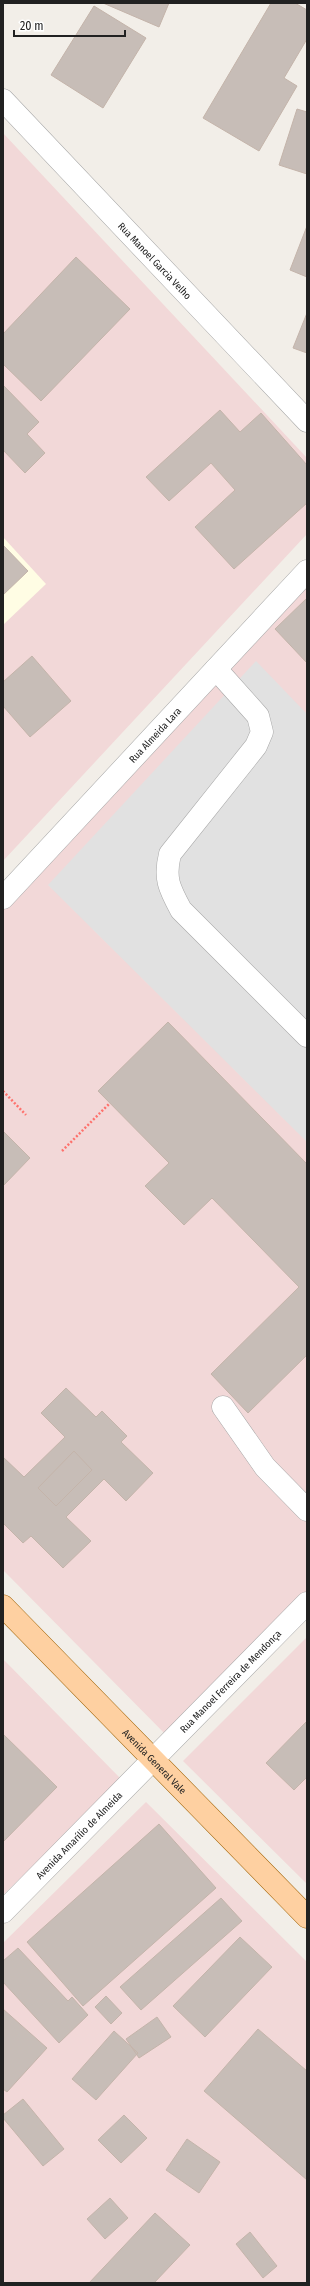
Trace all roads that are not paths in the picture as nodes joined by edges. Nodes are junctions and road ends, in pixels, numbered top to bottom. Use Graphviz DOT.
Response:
graph roads {
  1 [pos="3,100"];
  2 [pos="307,421"];
  3 [pos="307,571"];
  4 [pos="216,669"];
  5 [pos="3,898"];
  6 [pos="307,1036"];
  7 [pos="223,1407"];
  8 [pos="307,1510"];
  9 [pos="307,1603"];
  10 [pos="3,1606"];
  11 [pos="154,1759"];
  12 [pos="3,1912"];
  13 [pos="307,1917"];
  1 -- 2 [label="street, Rua Manoel Garcia Velho"];
  3 -- 4 [label="street, Rua Almeida Lara"];
  4 -- 5 [label="street, Rua Almeida Lara"];
  4 -- 6 [label="street"];
  7 -- 8 [label="street"];
  9 -- 11 [label="street, Rua Manoel Ferreira de Mendonça"];
  10 -- 11 [label="main road, Avenida General Vale"];
  11 -- 12 [label="street, Avenida Amarílio de Almeida"];
  11 -- 13 [label="main road, Avenida General Vale"];
}
